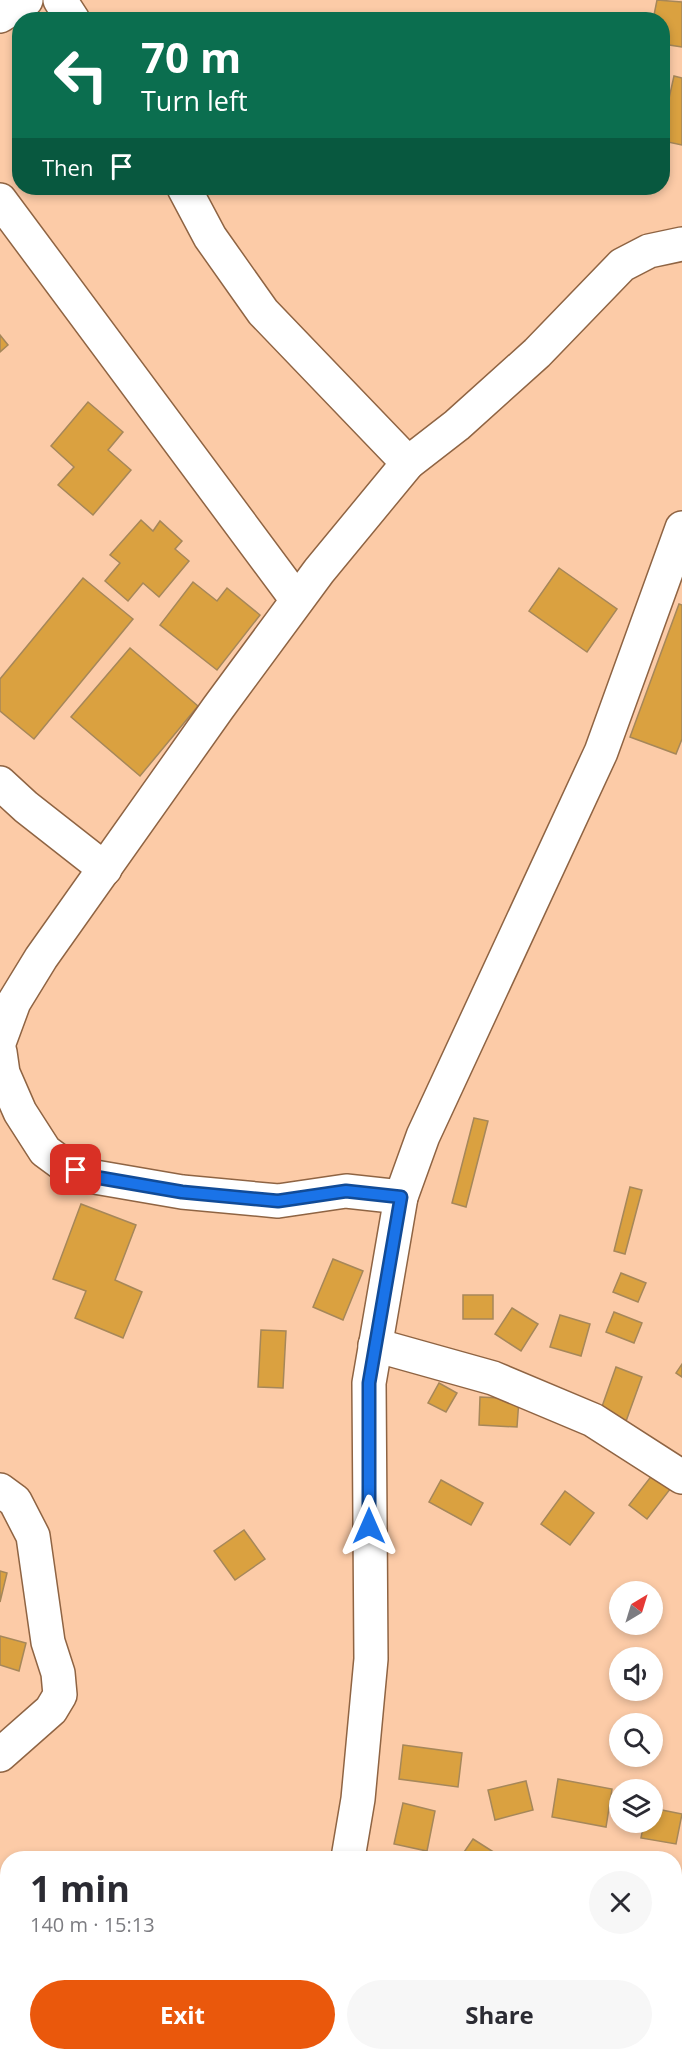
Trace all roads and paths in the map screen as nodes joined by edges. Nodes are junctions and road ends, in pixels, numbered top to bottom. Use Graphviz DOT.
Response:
graph roads {
  1 [pos="26,0"];
  2 [pos="0,16"];
  3 [pos="188,195"];
  4 [pos="0,201"];
  5 [pos="682,244"];
  6 [pos="408,463"];
  7 [pos="682,528"];
  8 [pos="297,600"];
  9 [pos="0,783"];
  10 [pos="105,869"];
  11 [pos="0,1040"];
  12 [pos="0,1052"];
  13 [pos="401,1197"];
  14 [pos="375,1345"];
  15 [pos="682,1477"];
  16 [pos="0,1490"];
  17 [pos="0,1755"];
  18 [pos="349,1851"];
  1 -- 2 [label="street"];
  3 -- 6 [label="street"];
  4 -- 8 [label="street"];
  5 -- 6 [label="street"];
  6 -- 8 [label="street"];
  7 -- 13 [label="street"];
  8 -- 10 [label="street"];
  9 -- 10 [label="street"];
  10 -- 11 [label="street"];
  12 -- 13 [label="street"];
  13 -- 14 [label="street"];
  14 -- 15 [label="street"];
  14 -- 18 [label="street"];
  16 -- 17 [label="street"];
}
